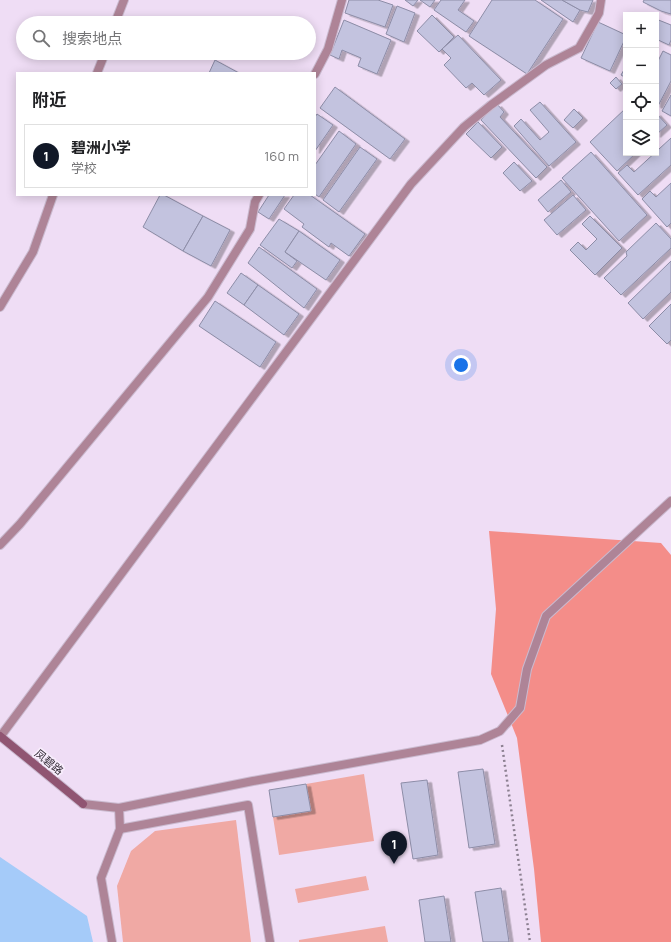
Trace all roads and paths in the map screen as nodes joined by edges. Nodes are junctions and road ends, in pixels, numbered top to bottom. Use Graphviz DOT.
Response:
graph roads {
  1 [pos="124,0"];
  2 [pos="342,0"];
  3 [pos="601,0"];
  4 [pos="118,16"];
  5 [pos="102,60"];
  6 [pos="97,72"];
  7 [pos="316,72"];
  8 [pos="53,196"];
  9 [pos="258,196"];
  10 [pos="0,307"];
  11 [pos="671,501"];
  12 [pos="0,545"];
  13 [pos="500,731"];
  14 [pos="0,737"];
  15 [pos="84,804"];
  16 [pos="119,808"];
  17 [pos="120,829"];
  18 [pos="112,942"];
  19 [pos="270,942"];
  20 [pos="530,942"];
  1 -- 4 [label="street"];
  2 -- 7 [label="street"];
  3 -- 14 [label="street"];
  5 -- 6 [label="street"];
  8 -- 10 [label="street"];
  9 -- 12 [label="street"];
  11 -- 13 [label="street"];
  13 -- 16 [label="street"];
  13 -- 20 [label="path"];
  14 -- 15 [label="main road, 凤碧路"];
  15 -- 16 [label="street"];
  16 -- 17 [label="street"];
  17 -- 18 [label="street"];
  17 -- 19 [label="street"];
}
